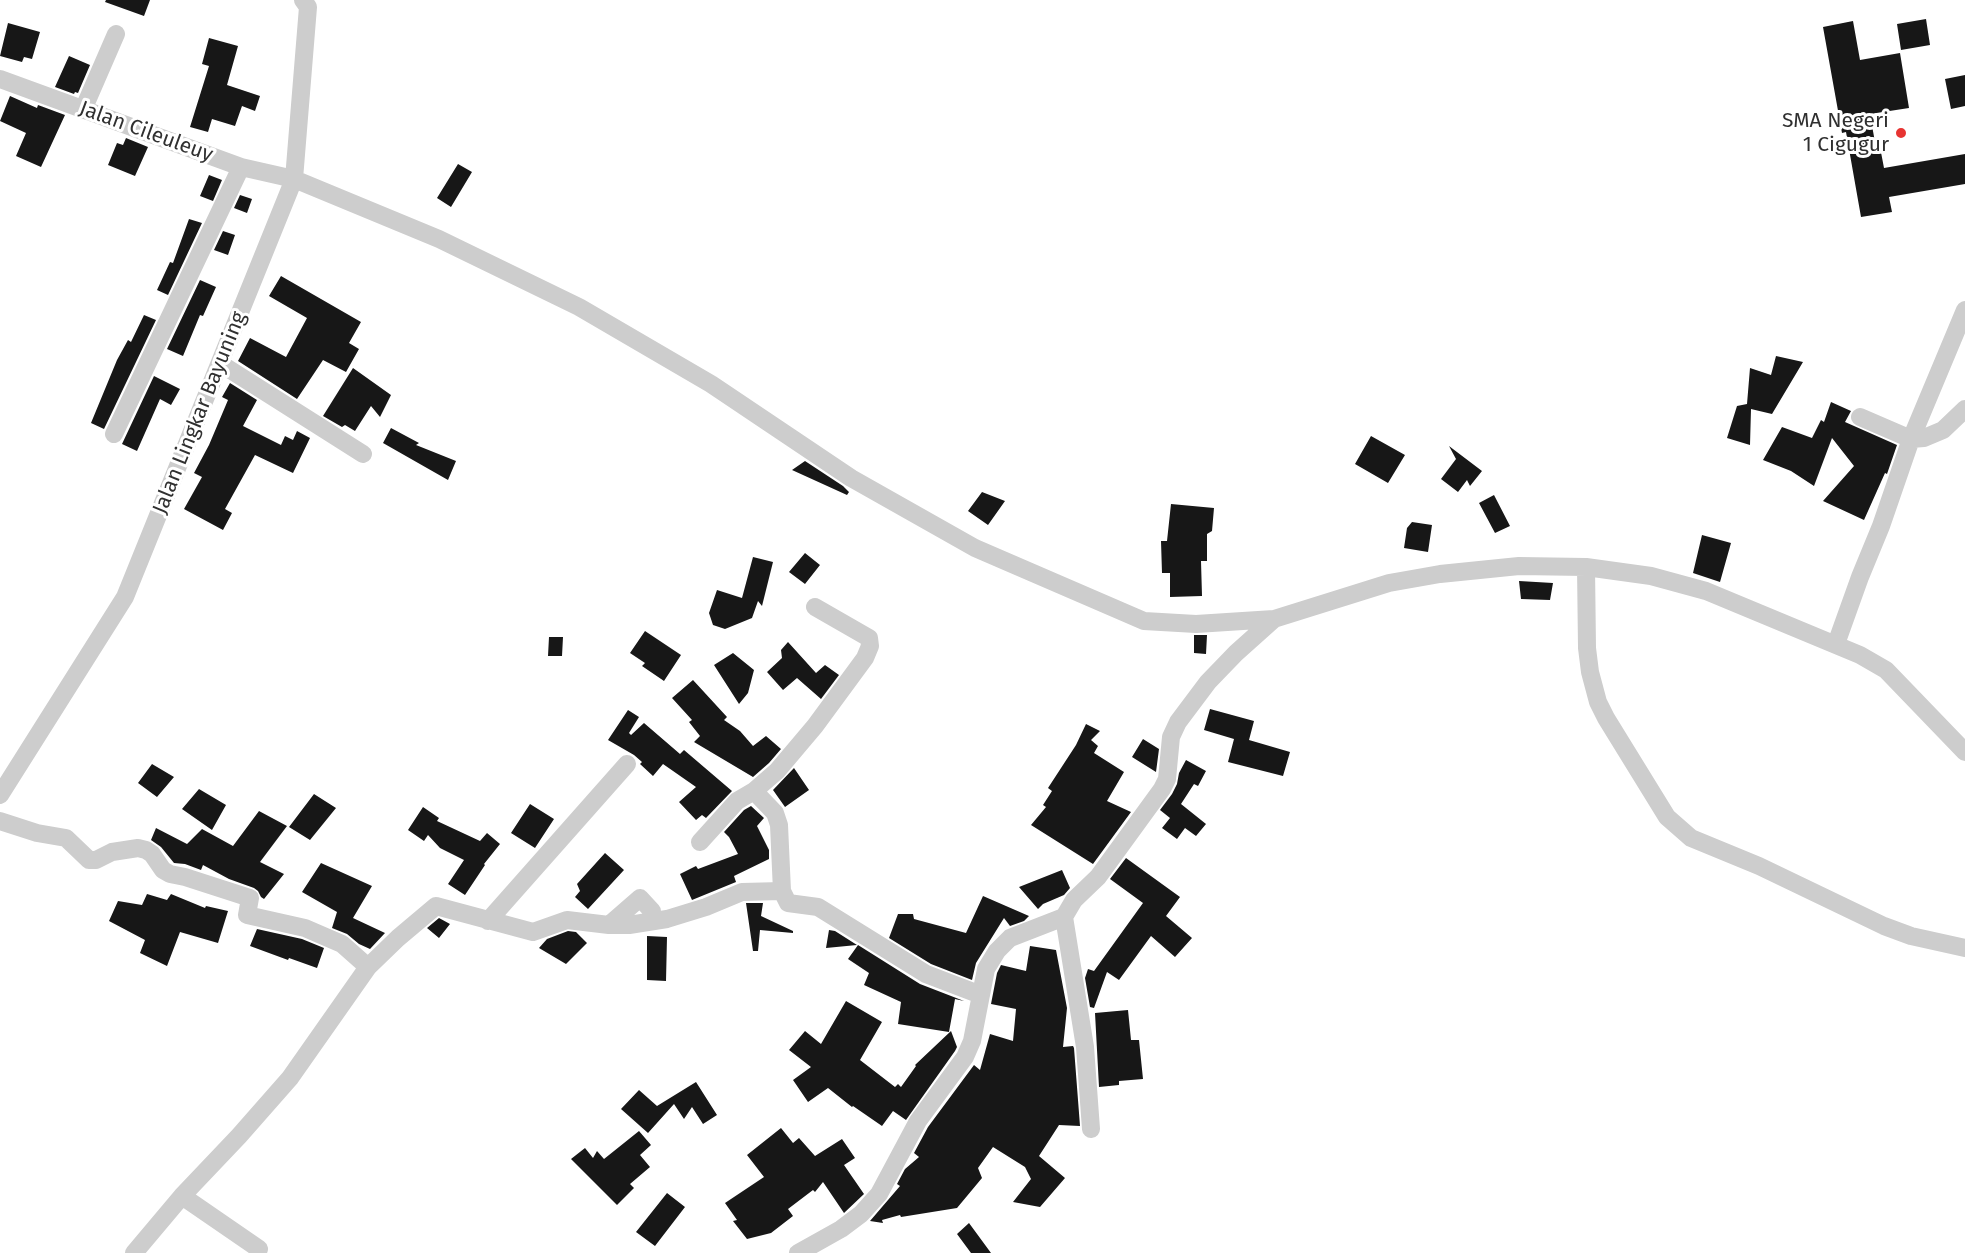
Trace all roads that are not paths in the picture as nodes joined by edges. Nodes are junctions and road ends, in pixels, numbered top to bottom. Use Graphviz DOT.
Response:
graph roads {
  1 [pos="306,2"];
  2 [pos="116,34"];
  3 [pos="0,79"];
  4 [pos="83,110"];
  5 [pos="241,167"];
  6 [pos="294,179"];
  7 [pos="1965,310"];
  8 [pos="221,364"];
  9 [pos="1965,409"];
  10 [pos="1860,417"];
  11 [pos="114,434"];
  12 [pos="1911,439"];
  13 [pos="363,454"];
  14 [pos="1586,567"];
  15 [pos="814,607"];
  16 [pos="1274,619"];
  17 [pos="1836,644"];
  18 [pos="1965,752"];
  19 [pos="627,764"];
  20 [pos="754,791"];
  21 [pos="0,795"];
  22 [pos="0,821"];
  23 [pos="700,842"];
  24 [pos="782,891"];
  25 [pos="652,911"];
  26 [pos="1064,917"];
  27 [pos="488,921"];
  28 [pos="609,925"];
  29 [pos="1965,948"];
  30 [pos="368,966"];
  31 [pos="981,995"];
  32 [pos="1091,1129"];
  33 [pos="182,1196"];
  34 [pos="259,1249"];
  35 [pos="134,1253"];
  36 [pos="798,1253"];
  1 -- 6 [label="street, Jalan Lingkar Bayuning"];
  2 -- 4 [label="street"];
  3 -- 4 [label="street, Jalan Cileuleuy"];
  4 -- 5 [label="street, Jalan Cileuleuy"];
  5 -- 6 [label="street, Jalan Cileuleuy"];
  5 -- 11 [label="street"];
  6 -- 8 [label="street, Jalan Lingkar Bayuning"];
  6 -- 16 [label="street, Jalan Cileuleuy"];
  7 -- 12 [label="street"];
  8 -- 13 [label="street"];
  8 -- 21 [label="street, Jalan Lingkar Bayuning"];
  9 -- 12 [label="street"];
  10 -- 12 [label="street"];
  12 -- 17 [label="street"];
  14 -- 16 [label="street"];
  14 -- 17 [label="street"];
  14 -- 29 [label="street"];
  15 -- 20 [label="street"];
  16 -- 26 [label="street"];
  17 -- 18 [label="street"];
  19 -- 27 [label="street"];
  20 -- 23 [label="street"];
  20 -- 24 [label="street"];
  22 -- 30 [label="street"];
  24 -- 28 [label="street"];
  24 -- 31 [label="street"];
  25 -- 28 [label="street"];
  26 -- 31 [label="street"];
  26 -- 32 [label="street"];
  27 -- 28 [label="street"];
  27 -- 30 [label="street"];
  30 -- 33 [label="street"];
  31 -- 36 [label="street"];
  33 -- 34 [label="street"];
  33 -- 35 [label="street"];
}
